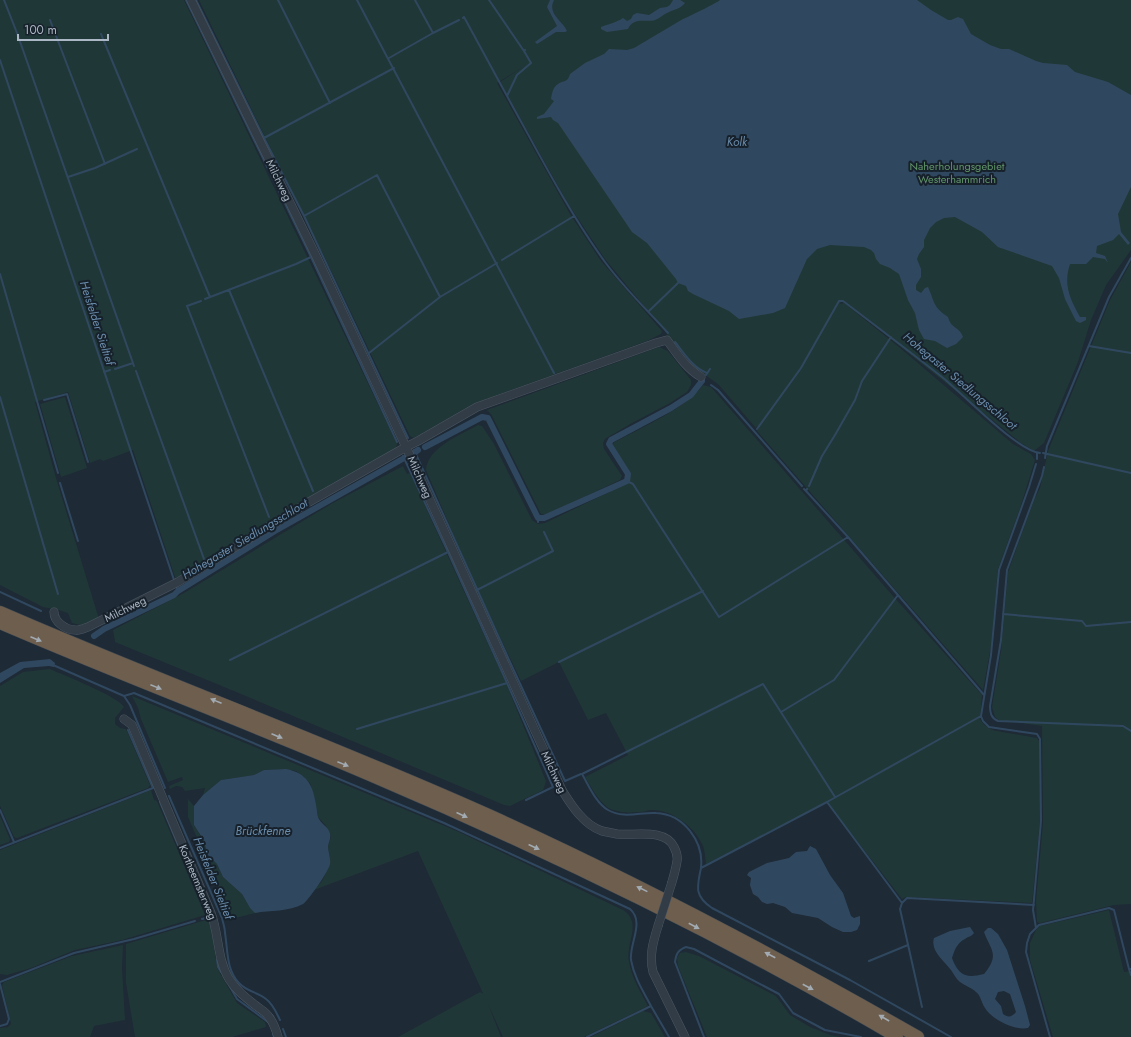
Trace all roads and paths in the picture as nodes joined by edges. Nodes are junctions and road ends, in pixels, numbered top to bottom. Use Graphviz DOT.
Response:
graph roads {
  1 [pos="191,0"];
  2 [pos="701,377"];
  3 [pos="406,447"];
  4 [pos="0,612"];
  5 [pos="54,612"];
  6 [pos="0,623"];
  7 [pos="124,719"];
  8 [pos="278,1037"];
  9 [pos="685,1037"];
  10 [pos="897,1037"];
  11 [pos="918,1037"];
  1 -- 3 [label="street, Milchweg"];
  2 -- 3 [label="street"];
  3 -- 5 [label="street, Milchweg"];
  3 -- 9 [label="street, Milchweg, bridge"];
  11 -- 4 [label="highway, one-way"];
  6 -- 10 [label="highway, one-way"];
  7 -- 8 [label="street, Kortheemsterweg"];
}
